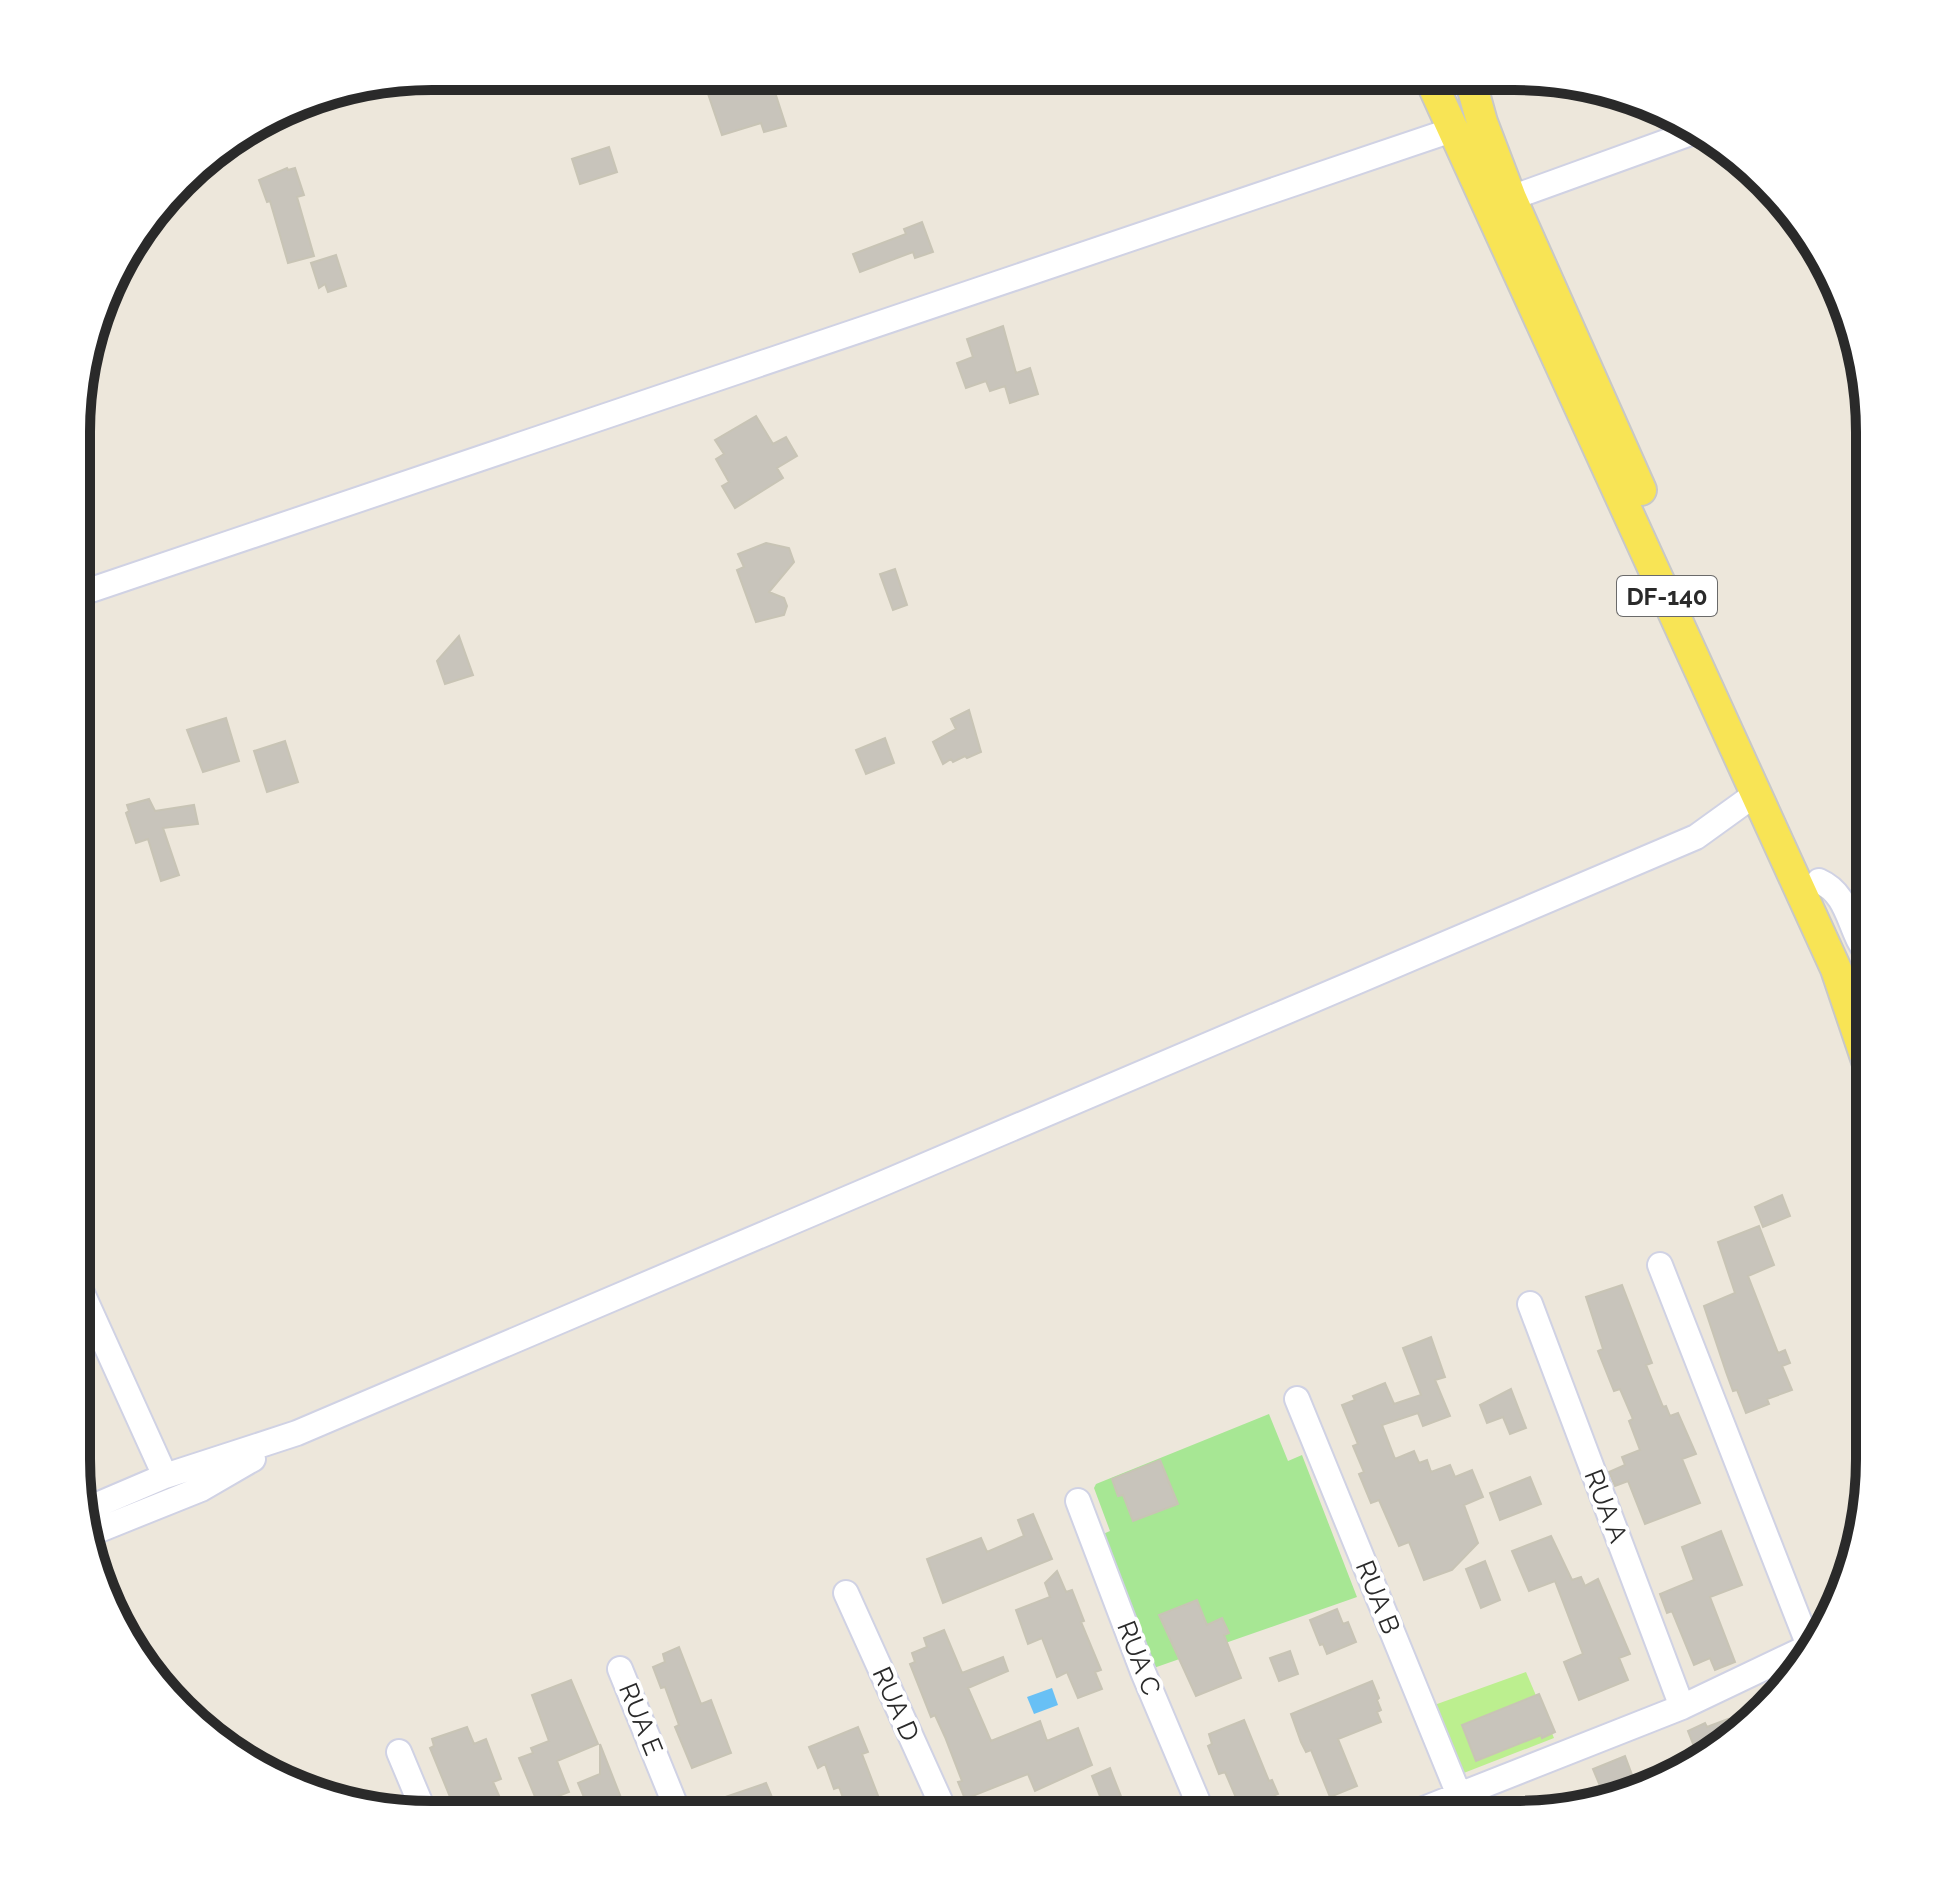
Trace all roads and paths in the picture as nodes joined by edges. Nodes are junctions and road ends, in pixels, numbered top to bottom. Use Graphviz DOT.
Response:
graph roads {
  1 [pos="1435,90"];
  2 [pos="1473,90"];
  3 [pos="1452,130"];
  4 [pos="1684,135"];
  5 [pos="1511,198"];
  6 [pos="90,590"];
  7 [pos="1757,793"];
  8 [pos="1819,881"];
  9 [pos="1856,934"];
  10 [pos="1856,976"];
  11 [pos="1856,1028"];
  12 [pos="1660,1265"];
  13 [pos="1530,1304"];
  14 [pos="90,1310"];
  15 [pos="1297,1399"];
  16 [pos="297,1433"];
  17 [pos="165,1476"];
  18 [pos="1078,1501"];
  19 [pos="94,1506"];
  20 [pos="98,1530"];
  21 [pos="846,1593"];
  22 [pos="1805,1638"];
  23 [pos="1795,1653"];
  24 [pos="620,1669"];
  25 [pos="1682,1707"];
  26 [pos="399,1752"];
  27 [pos="1459,1795"];
  28 [pos="419,1800"];
  29 [pos="674,1801"];
  30 [pos="940,1801"];
  31 [pos="1198,1801"];
  32 [pos="1444,1801"];
  1 -- 3 [label="main road, DF-140"];
  2 -- 5 [label="main road, DF-140"];
  3 -- 6 [label="street"];
  3 -- 7 [label="main road, DF-140"];
  4 -- 5 [label="street"];
  5 -- 8 [label="main road, DF-140"];
  7 -- 11 [label="main road, DF-140"];
  7 -- 16 [label="street"];
  8 -- 9 [label="street"];
  8 -- 10 [label="main road, DF-140"];
  12 -- 22 [label="street"];
  13 -- 25 [label="street, RUA A"];
  14 -- 17 [label="street"];
  15 -- 27 [label="street, RUA B"];
  16 -- 17 [label="street"];
  16 -- 20 [label="street"];
  17 -- 19 [label="street"];
  18 -- 31 [label="street, RUA C"];
  21 -- 30 [label="street, RUA D"];
  23 -- 25 [label="street"];
  24 -- 29 [label="street, RUA E"];
  25 -- 27 [label="street"];
  26 -- 28 [label="street"];
  27 -- 32 [label="street"];
}
